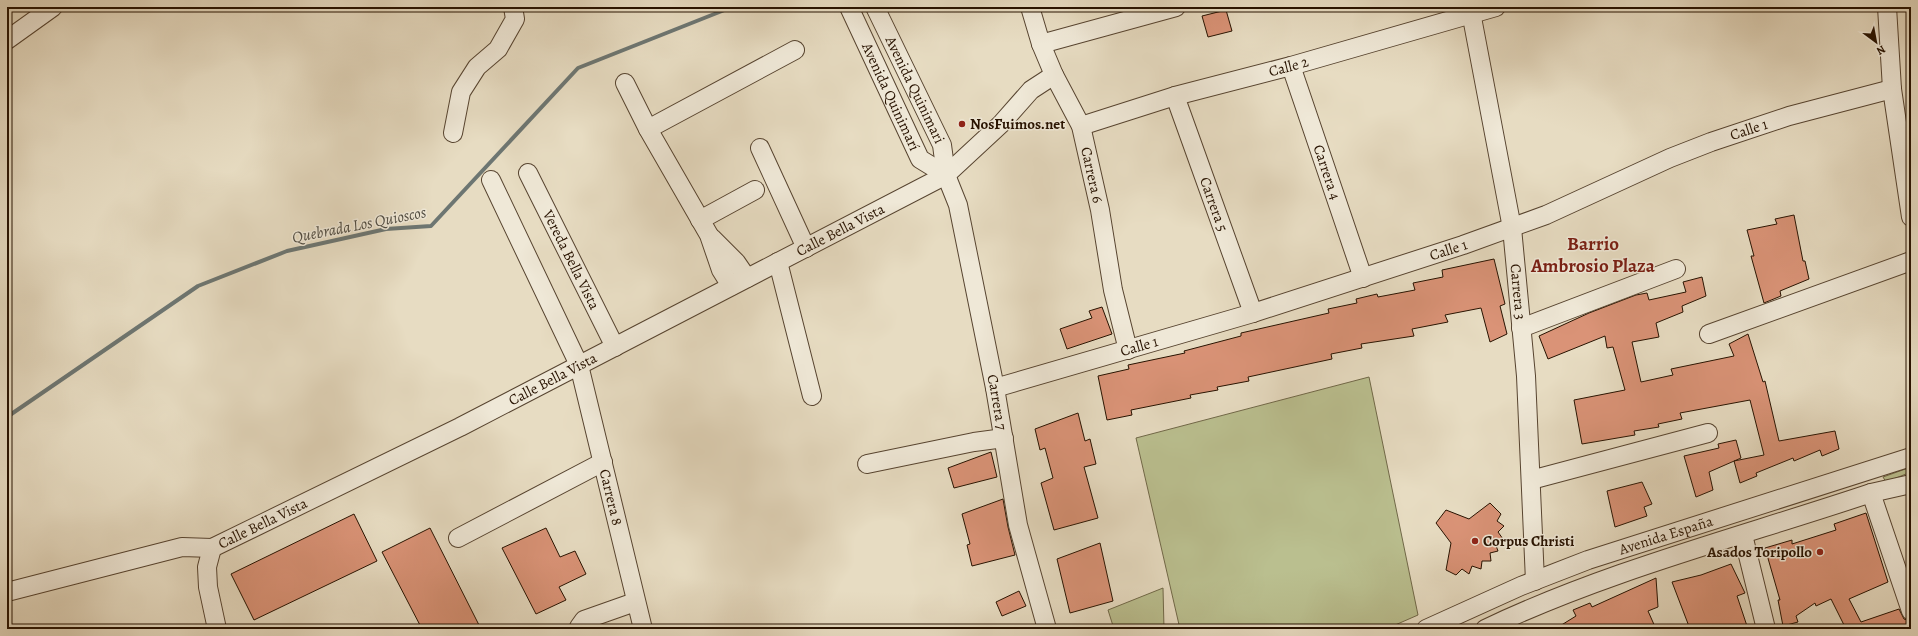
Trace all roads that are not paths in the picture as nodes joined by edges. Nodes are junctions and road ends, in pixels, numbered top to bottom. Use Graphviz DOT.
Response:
graph roads {
  1 [pos="53,7"];
  2 [pos="512,7"];
  3 [pos="849,7"];
  4 [pos="875,7"];
  5 [pos="1030,7"];
  6 [pos="1176,7"];
  7 [pos="1496,7"];
  8 [pos="1887,9"];
  9 [pos="1472,11"];
  10 [pos="7,40"];
  11 [pos="1041,44"];
  12 [pos="795,50"];
  13 [pos="1291,66"];
  14 [pos="1054,75"];
  15 [pos="625,83"];
  16 [pos="1892,89"];
  17 [pos="1175,96"];
  18 [pos="1081,126"];
  19 [pos="648,128"];
  20 [pos="453,133"];
  21 [pos="760,148"];
  22 [pos="528,173"];
  23 [pos="946,175"];
  24 [pos="491,180"];
  25 [pos="755,190"];
  26 [pos="1911,217"];
  27 [pos="704,227"];
  28 [pos="1512,228"];
  29 [pos="806,248"];
  30 [pos="1911,261"];
  31 [pos="778,262"];
  32 [pos="1676,270"];
  33 [pos="1363,278"];
  34 [pos="739,282"];
  35 [pos="1253,313"];
  36 [pos="1521,328"];
  37 [pos="1709,334"];
  38 [pos="615,346"];
  39 [pos="1128,350"];
  40 [pos="579,365"];
  41 [pos="996,388"];
  42 [pos="812,396"];
  43 [pos="1708,433"];
  44 [pos="1004,438"];
  45 [pos="1911,458"];
  46 [pos="603,462"];
  47 [pos="867,464"];
  48 [pos="1531,480"];
  49 [pos="1911,484"];
  50 [pos="1871,493"];
  51 [pos="1743,535"];
  52 [pos="458,538"];
  53 [pos="212,548"];
  54 [pos="1535,581"];
  55 [pos="7,592"];
  56 [pos="635,602"];
  57 [pos="1911,611"];
  58 [pos="217,629"];
  59 [pos="579,629"];
  60 [pos="642,629"];
  61 [pos="1047,629"];
  62 [pos="1426,629"];
  63 [pos="1485,629"];
  64 [pos="1766,629"];
  1 -- 10 [label="street"];
  2 -- 20 [label="street"];
  3 -- 23 [label="street, Avenida Quinimarí"];
  4 -- 23 [label="street, Avenida Quinimari"];
  5 -- 11 [label="street, Carrera 6"];
  6 -- 11 [label="street"];
  7 -- 9 [label="street, Calle 2"];
  8 -- 16 [label="street"];
  9 -- 13 [label="street, Calle 2"];
  9 -- 28 [label="street, Carrera 3"];
  11 -- 14 [label="street, Carrera 6"];
  12 -- 19 [label="street"];
  13 -- 17 [label="street, Calle 2"];
  13 -- 33 [label="street, Carrera 4"];
  14 -- 18 [label="street, Carrera 6"];
  14 -- 23 [label="street, Calle Bella Vista"];
  15 -- 19 [label="street"];
  16 -- 26 [label="street"];
  16 -- 28 [label="street, Calle 1"];
  17 -- 18 [label="street, Calle 2"];
  17 -- 35 [label="street, Carrera 5"];
  18 -- 39 [label="street, Carrera 6"];
  19 -- 27 [label="street"];
  21 -- 29 [label="street"];
  22 -- 38 [label="street, Vereda Bella Vista"];
  23 -- 29 [label="street, Calle Bella Vista"];
  23 -- 41 [label="street, Carrera 7"];
  24 -- 40 [label="street, Carrera 8"];
  25 -- 27 [label="street"];
  27 -- 34 [label="street"];
  28 -- 33 [label="street, Calle 1"];
  28 -- 36 [label="street, Carrera 3"];
  29 -- 31 [label="street, Calle Bella Vista"];
  30 -- 37 [label="street"];
  31 -- 34 [label="street, Calle Bella Vista"];
  31 -- 42 [label="street"];
  32 -- 36 [label="street"];
  33 -- 35 [label="street, Calle 1"];
  34 -- 38 [label="street, Calle Bella Vista"];
  35 -- 39 [label="street, Calle 1"];
  36 -- 48 [label="street, Carrera 3"];
  38 -- 40 [label="street, Calle Bella Vista"];
  39 -- 41 [label="street, Calle 1"];
  40 -- 46 [label="street, Carrera 8"];
  40 -- 53 [label="street, Calle Bella Vista"];
  41 -- 44 [label="street, Carrera 7"];
  43 -- 48 [label="street"];
  44 -- 47 [label="street"];
  44 -- 61 [label="street, Carrera 7"];
  45 -- 54 [label="street, Avenida España"];
  46 -- 52 [label="street"];
  46 -- 56 [label="street, Carrera 8"];
  48 -- 54 [label="street, Carrera 3"];
  49 -- 50 [label="street, Avenida España"];
  50 -- 51 [label="street, Avenida España"];
  50 -- 57 [label="street"];
  51 -- 63 [label="street, Avenida España"];
  51 -- 64 [label="street"];
  53 -- 55 [label="street, Calle Bella Vista"];
  53 -- 58 [label="street"];
  54 -- 62 [label="street, Avenida España"];
  56 -- 59 [label="street"];
  56 -- 60 [label="street, Carrera 8"];
}
